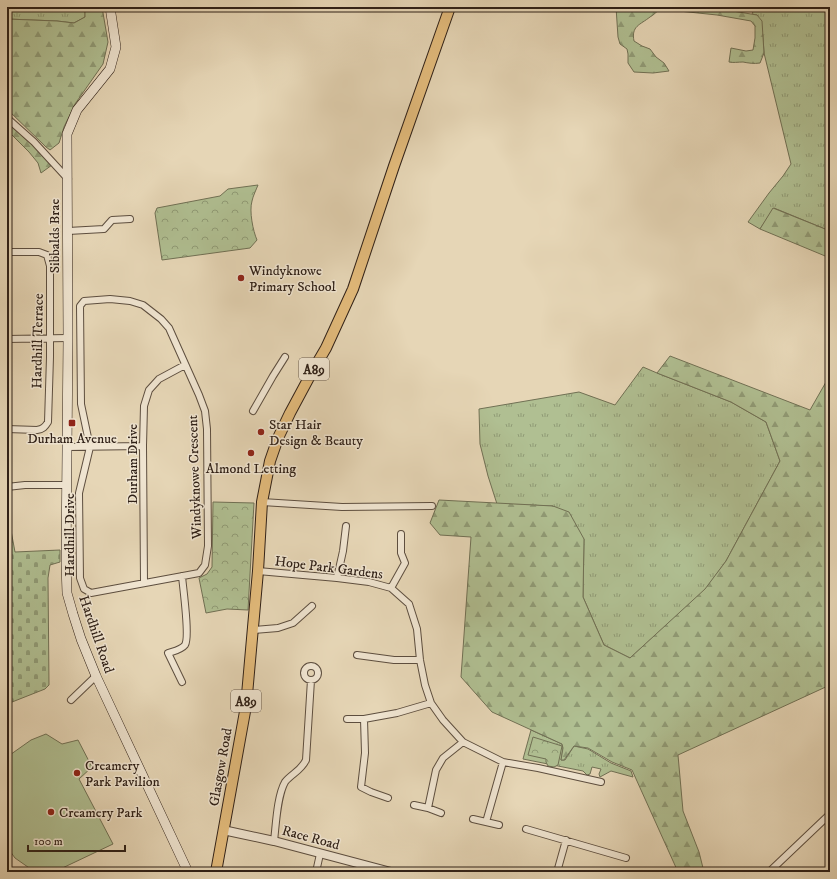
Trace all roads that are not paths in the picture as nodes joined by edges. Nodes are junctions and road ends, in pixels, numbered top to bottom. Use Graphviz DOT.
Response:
graph roads {
  1 [pos="110,7"];
  2 [pos="450,7"];
  3 [pos="7,118"];
  4 [pos="68,179"];
  5 [pos="130,219"];
  6 [pos="68,231"];
  7 [pos="7,252"];
  8 [pos="80,306"];
  9 [pos="68,338"];
  10 [pos="7,339"];
  11 [pos="49,339"];
  12 [pos="285,357"];
  13 [pos="185,365"];
  14 [pos="253,411"];
  15 [pos="7,429"];
  16 [pos="143,446"];
  17 [pos="67,447"];
  18 [pos="90,447"];
  19 [pos="67,485"];
  20 [pos="7,486"];
  21 [pos="262,502"];
  22 [pos="432,506"];
  23 [pos="346,526"];
  24 [pos="401,534"];
  25 [pos="258,571"];
  26 [pos="182,576"];
  27 [pos="337,578"];
  28 [pos="144,583"];
  29 [pos="391,588"];
  30 [pos="91,593"];
  31 [pos="312,606"];
  32 [pos="253,630"];
  33 [pos="357,655"];
  34 [pos="420,660"];
  35 [pos="96,676"];
  36 [pos="311,680"];
  37 [pos="182,682"];
  38 [pos="71,700"];
  39 [pos="431,703"];
  40 [pos="347,719"];
  41 [pos="364,719"];
  42 [pos="463,742"];
  43 [pos="503,762"];
  44 [pos="601,782"];
  45 [pos="388,798"];
  46 [pos="414,805"];
  47 [pos="428,808"];
  48 [pos="441,812"];
  49 [pos="830,814"];
  50 [pos="473,818"];
  51 [pos="486,822"];
  52 [pos="499,825"];
  53 [pos="526,829"];
  54 [pos="223,830"];
  55 [pos="566,840"];
  56 [pos="274,841"];
  57 [pos="320,854"];
  58 [pos="626,858"];
  59 [pos="368,869"];
  60 [pos="188,872"];
  61 [pos="216,872"];
  62 [pos="316,872"];
  63 [pos="391,872"];
  64 [pos="557,872"];
  65 [pos="769,872"];
  1 -- 4 [label="main road, Sibbalds Brae"];
  2 -- 21 [label="main road, A89"];
  3 -- 4 [label="street"];
  4 -- 6 [label="main road, Sibbalds Brae"];
  5 -- 6 [label="street"];
  6 -- 9 [label="main road, Sibbalds Brae"];
  7 -- 11 [label="street, Hardhill Terrace"];
  8 -- 13 [label="street, Windyknowe Crescent"];
  8 -- 18 [label="street, Hardhill Drive"];
  9 -- 11 [label="street"];
  9 -- 17 [label="main road, Hardhill Road"];
  10 -- 11 [label="street"];
  11 -- 15 [label="street, Hardhill Terrace"];
  12 -- 14 [label="street"];
  13 -- 16 [label="street, Durham Drive"];
  13 -- 26 [label="street, Windyknowe Crescent"];
  16 -- 18 [label="street"];
  16 -- 28 [label="street, Durham Drive"];
  17 -- 18 [label="street"];
  17 -- 19 [label="main road, Hardhill Road"];
  18 -- 30 [label="street, Hardhill Drive"];
  19 -- 20 [label="street"];
  19 -- 35 [label="main road, Hardhill Road"];
  21 -- 22 [label="street"];
  21 -- 25 [label="main road, A89"];
  23 -- 27 [label="street"];
  24 -- 29 [label="street"];
  25 -- 27 [label="street, Hope Park Gardens"];
  25 -- 32 [label="main road, Glasgow Road / A89"];
  26 -- 28 [label="street, Windyknowe Crescent"];
  26 -- 37 [label="street"];
  27 -- 29 [label="street, Hope Park Gardens"];
  28 -- 30 [label="street, Windyknowe Crescent"];
  29 -- 34 [label="street, Hope Park Gardens"];
  31 -- 32 [label="street"];
  32 -- 54 [label="main road, Glasgow Road / A89"];
  33 -- 34 [label="street"];
  34 -- 39 [label="street, Hope Park Gardens"];
  35 -- 38 [label="street"];
  35 -- 60 [label="main road, Hardhill Road"];
  36 -- 56 [label="street"];
  39 -- 41 [label="street"];
  39 -- 42 [label="street, Hope Park Gardens"];
  40 -- 41 [label="street"];
  41 -- 45 [label="street"];
  42 -- 43 [label="street, Hope Park Gardens"];
  42 -- 47 [label="street"];
  43 -- 44 [label="street, Hope Park Gardens"];
  43 -- 51 [label="street"];
  46 -- 47 [label="street"];
  47 -- 48 [label="street"];
  49 -- 65 [label="street"];
  50 -- 51 [label="street"];
  51 -- 52 [label="street"];
  53 -- 55 [label="street"];
  54 -- 56 [label="street, Race Road"];
  54 -- 61 [label="main road, Glasgow Road / A89"];
  55 -- 58 [label="street"];
  55 -- 64 [label="street"];
  56 -- 57 [label="street, Race Road"];
  57 -- 59 [label="street, Race Road"];
  57 -- 62 [label="street"];
  59 -- 63 [label="street, Race Road"];
}
